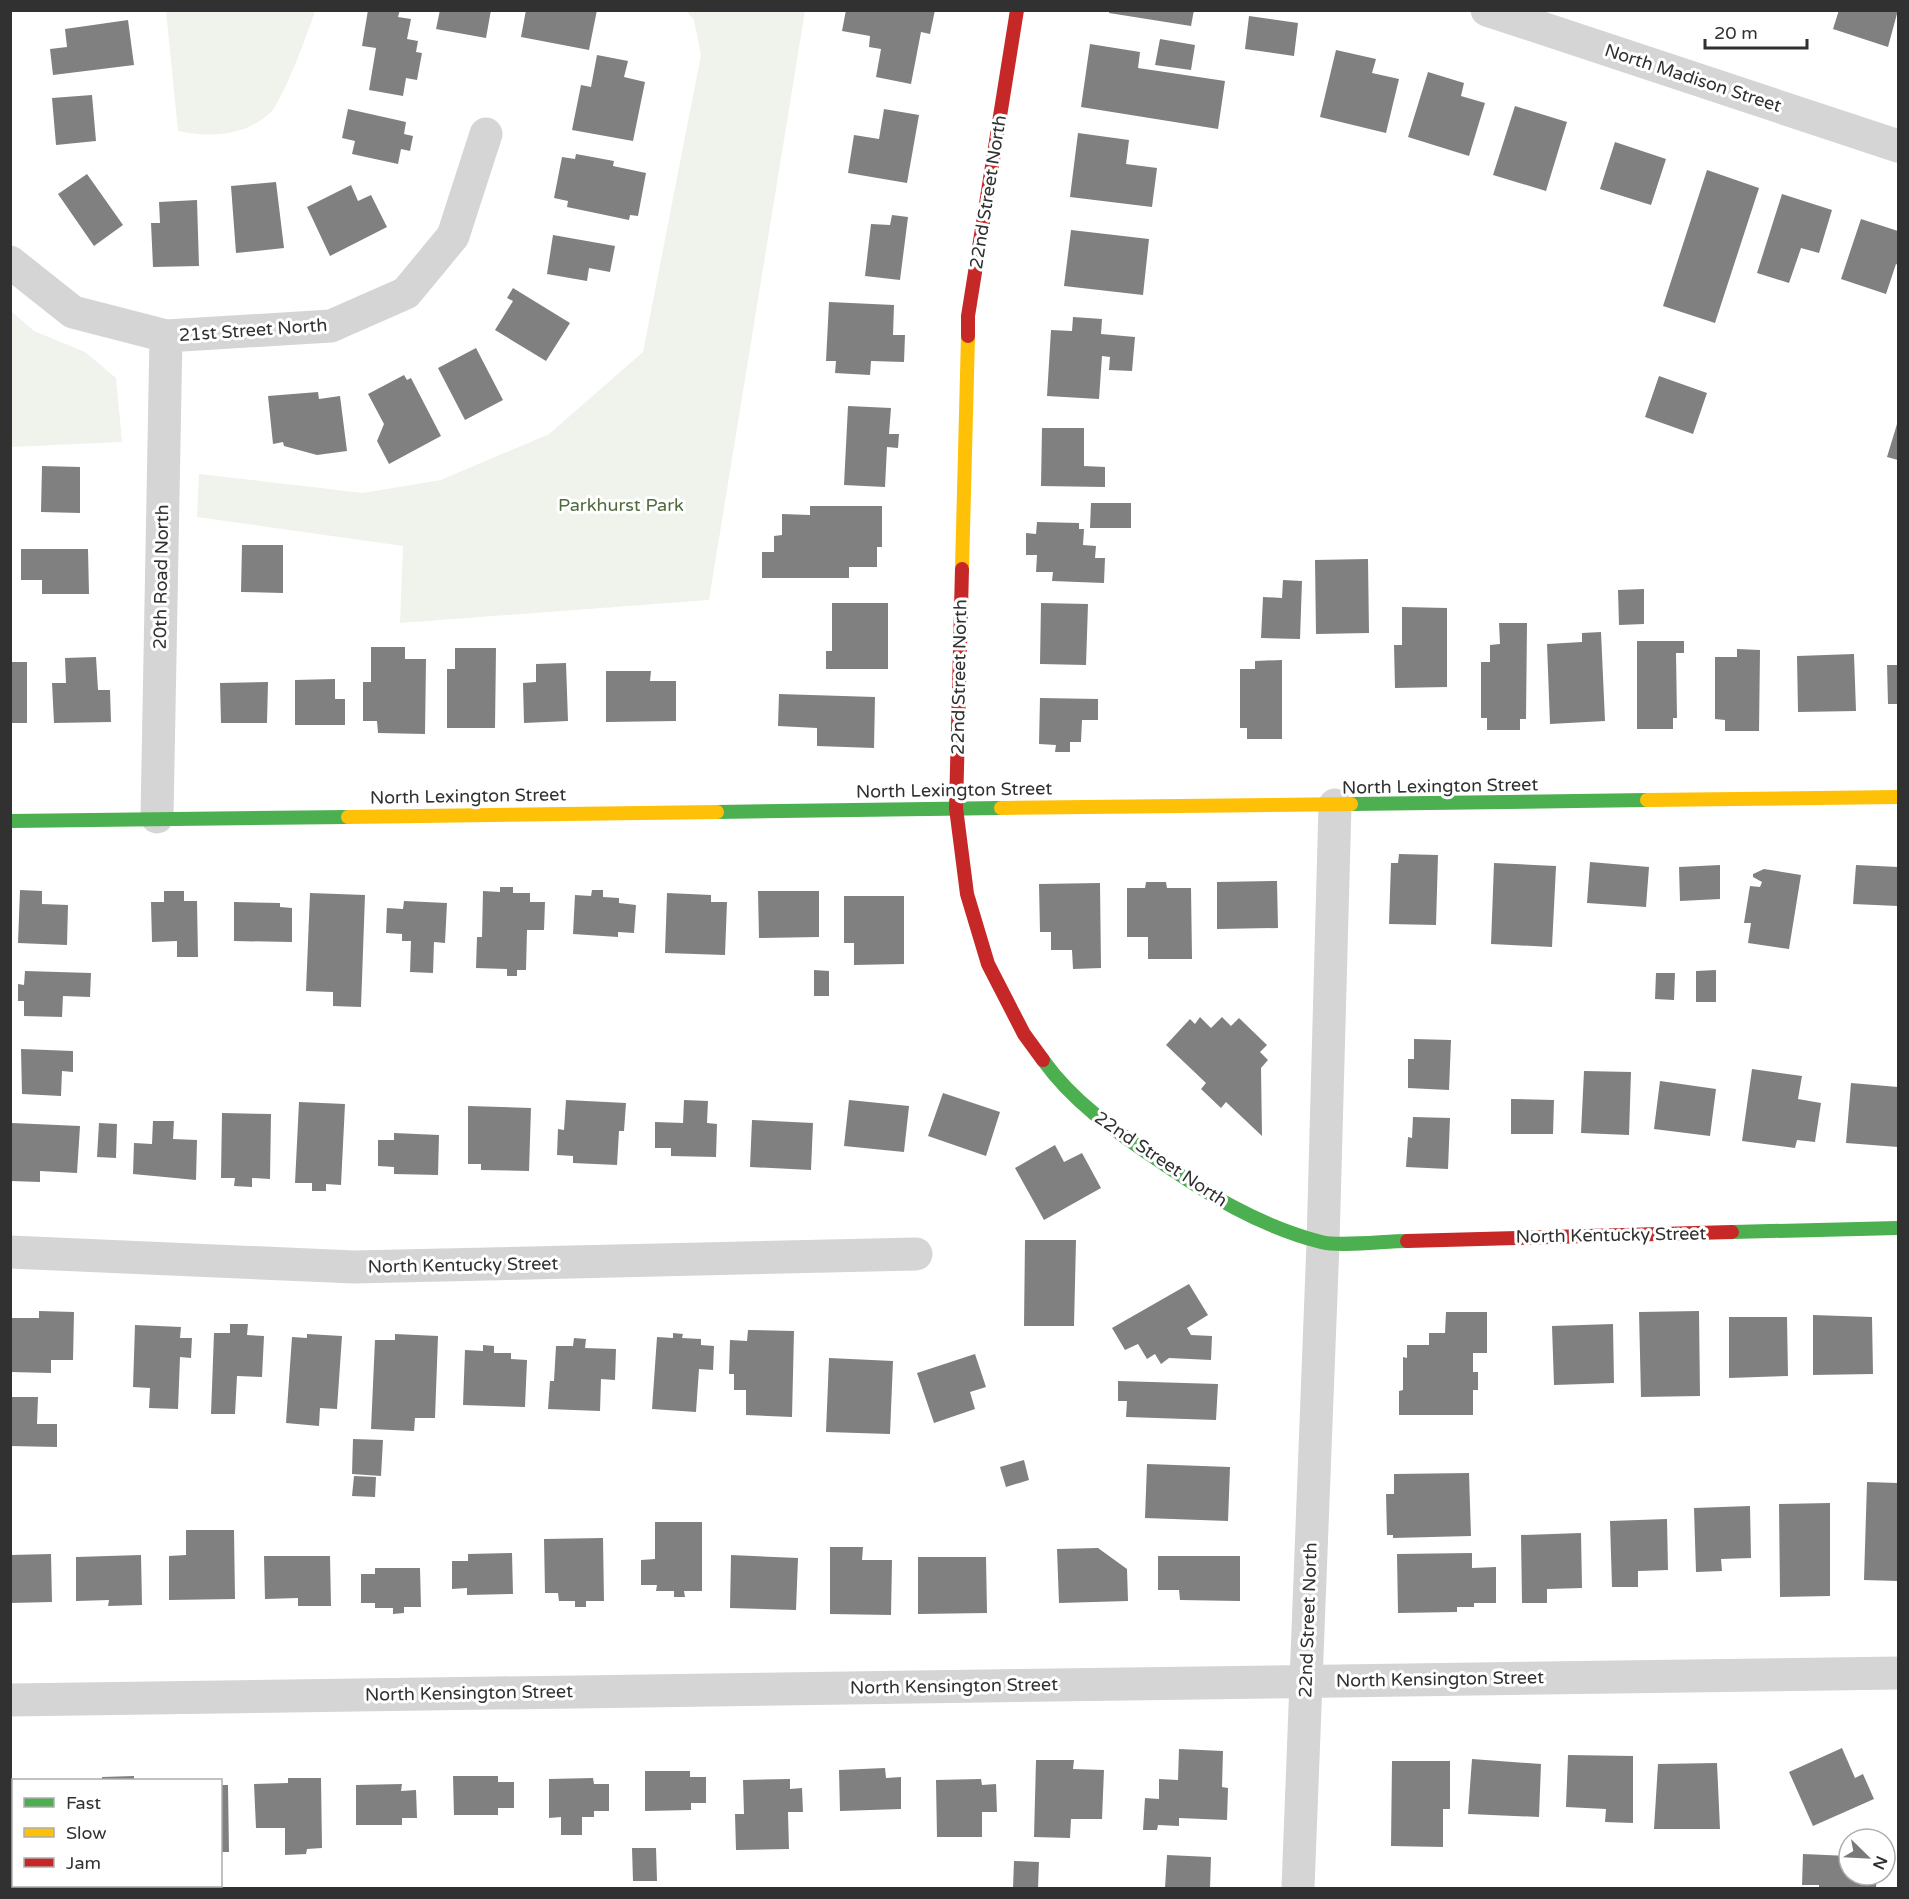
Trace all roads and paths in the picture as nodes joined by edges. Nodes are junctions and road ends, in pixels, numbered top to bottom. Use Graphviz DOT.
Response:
graph roads {
  1 [pos="1017,10"];
  2 [pos="1487,10"];
  3 [pos="486,134"];
  4 [pos="1899,146"];
  5 [pos="10,262"];
  6 [pos="166,336"];
  7 [pos="1899,797"];
  8 [pos="1335,805"];
  9 [pos="956,808"];
  10 [pos="157,817"];
  11 [pos="10,821"];
  12 [pos="1899,1228"];
  13 [pos="1323,1243"];
  14 [pos="10,1252"];
  15 [pos="916,1254"];
  16 [pos="1899,1674"];
  17 [pos="1305,1681"];
  18 [pos="10,1700"];
  19 [pos="1298,1888"];
  1 -- 9 [label="street, 22nd Street North"];
  2 -- 4 [label="street, North Madison Street"];
  3 -- 6 [label="street, 21st Street North"];
  5 -- 6 [label="street, 21st Street North"];
  6 -- 10 [label="street, 20th Road North"];
  7 -- 8 [label="street, North Lexington Street"];
  8 -- 9 [label="street, North Lexington Street"];
  8 -- 13 [label="street, 22nd Street North"];
  9 -- 10 [label="street, North Lexington Street"];
  9 -- 13 [label="street, 22nd Street North"];
  10 -- 11 [label="street, North Lexington Street"];
  12 -- 13 [label="street, North Kentucky Street"];
  13 -- 17 [label="street, 22nd Street North"];
  14 -- 15 [label="street, North Kentucky Street"];
  16 -- 17 [label="street, North Kensington Street"];
  17 -- 18 [label="street, North Kensington Street"];
  17 -- 19 [label="street, 22nd Street North"];
}
